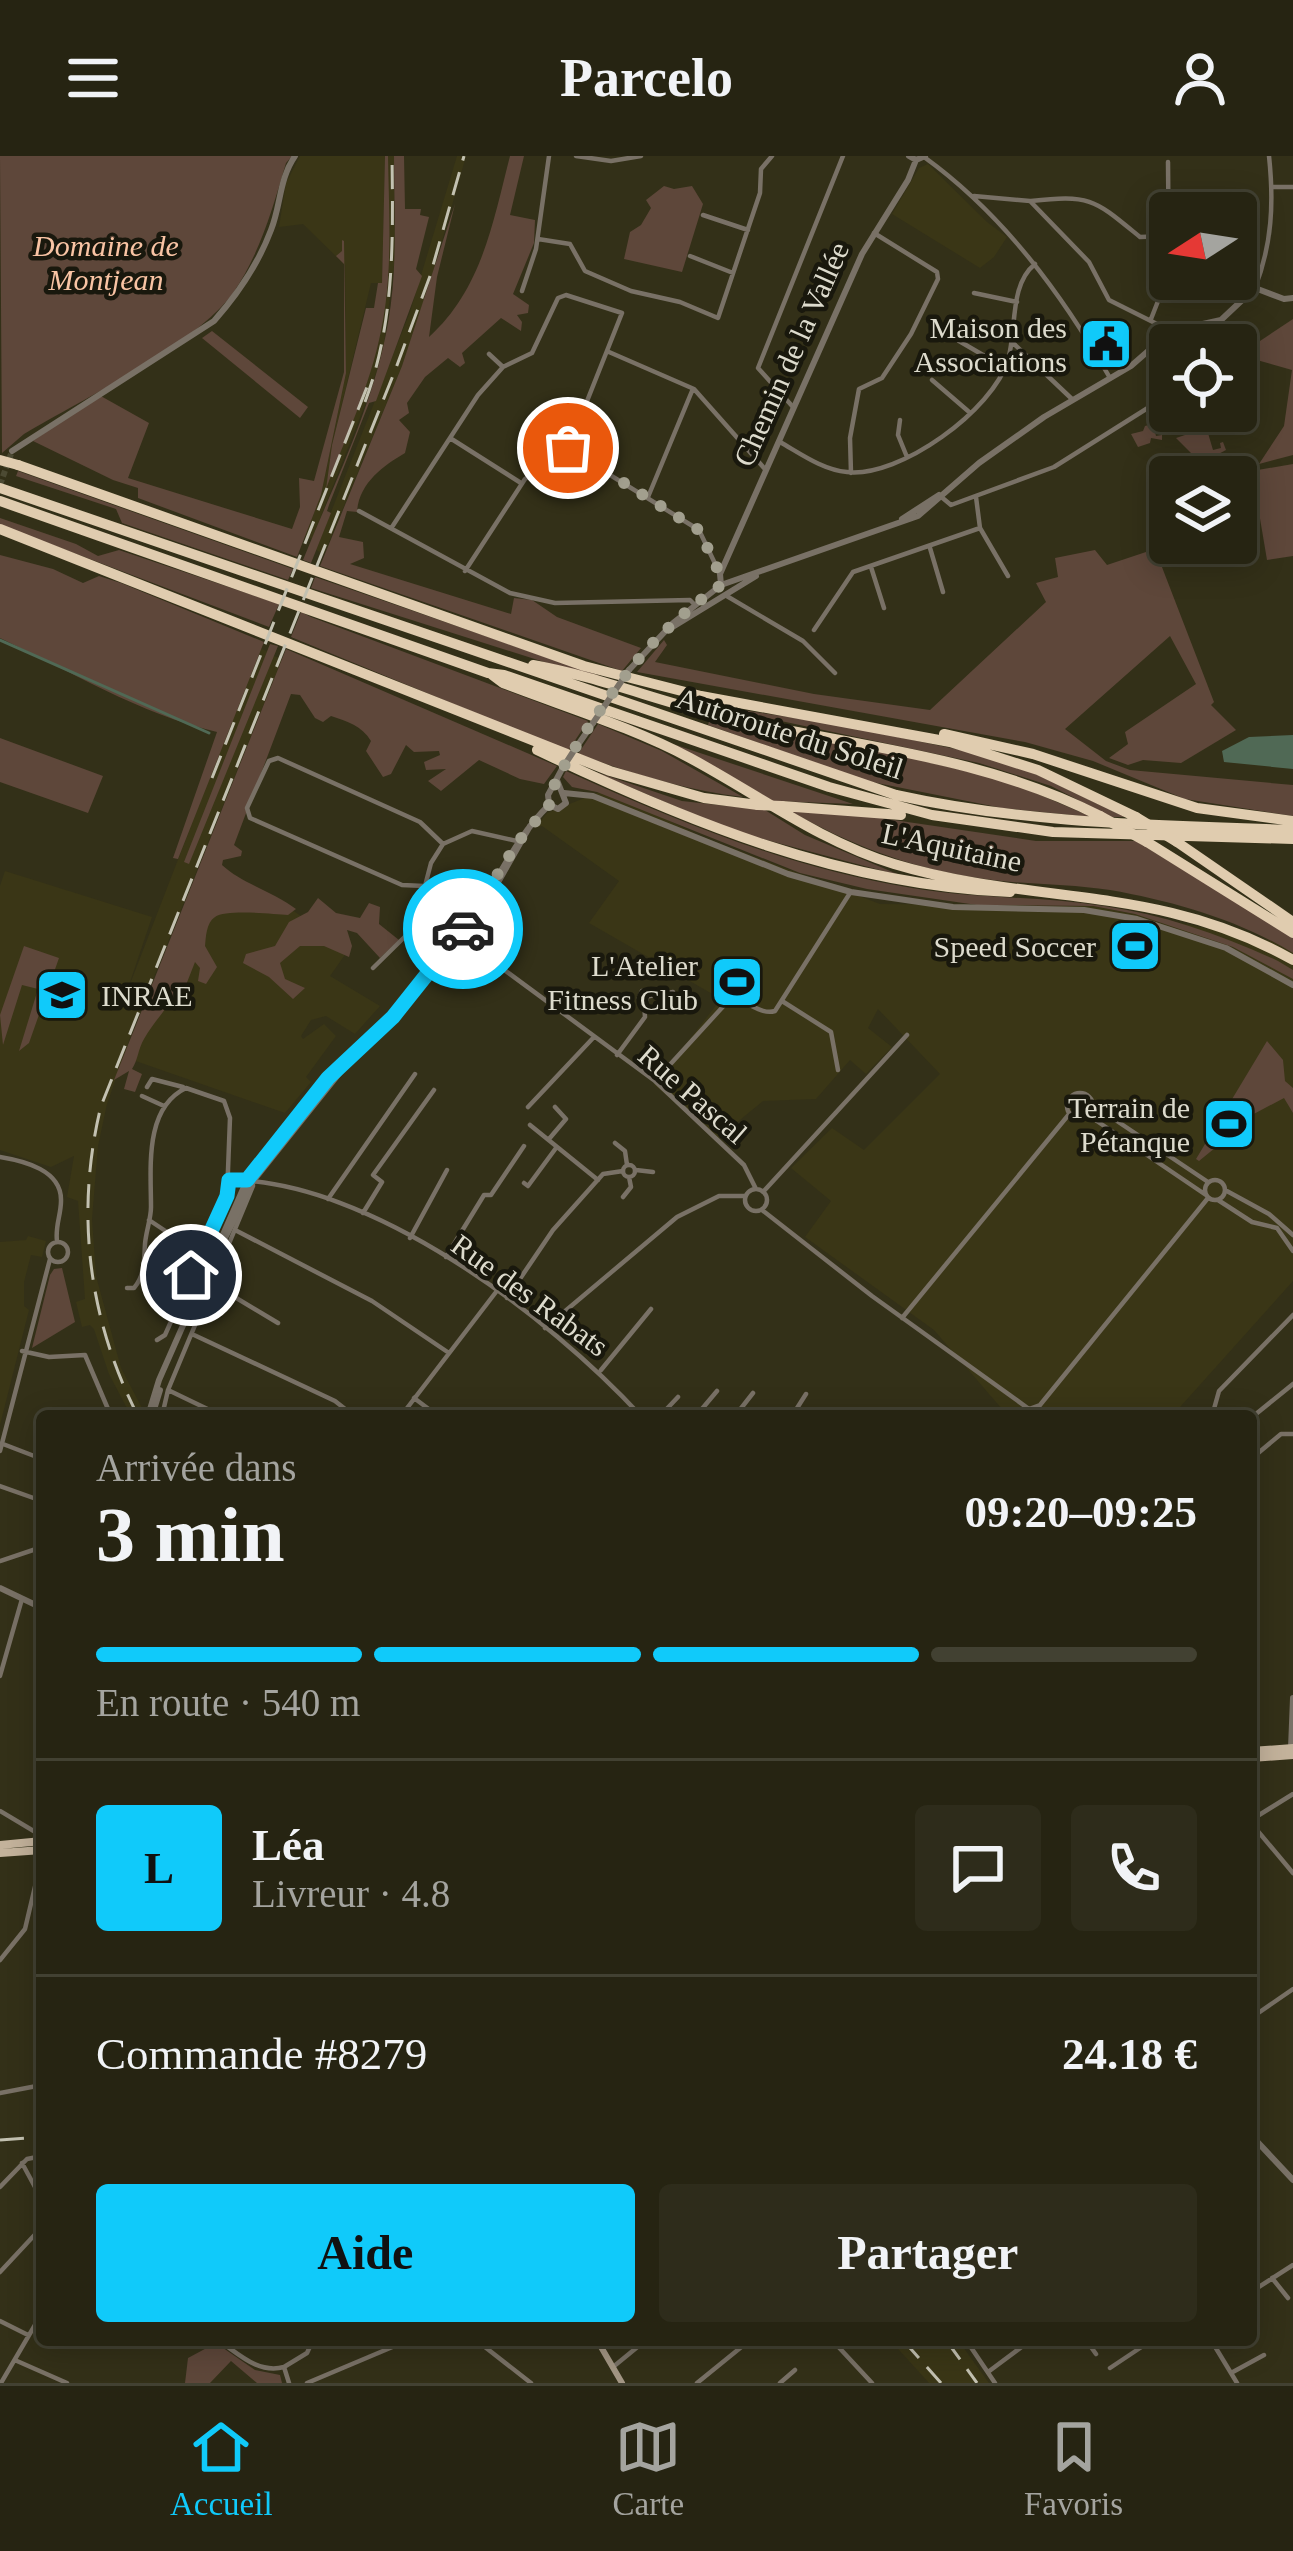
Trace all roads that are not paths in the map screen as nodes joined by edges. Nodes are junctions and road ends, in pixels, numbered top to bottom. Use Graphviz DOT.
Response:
graph roads {
  1 [pos="295,156"];
  2 [pos="549,156"];
  3 [pos="576,156"];
  4 [pos="641,156"];
  5 [pos="772,156"];
  6 [pos="843,156"];
  7 [pos="1269,156"];
  8 [pos="919,157"];
  9 [pos="1168,162"];
  10 [pos="1272,187"];
  11 [pos="1293,187"];
  12 [pos="1168,192"];
  13 [pos="974,196"];
  14 [pos="1030,201"];
  15 [pos="704,215"];
  16 [pos="748,230"];
  17 [pos="874,232"];
  18 [pos="1149,237"];
  19 [pos="538,239"];
  20 [pos="690,256"];
  21 [pos="1035,264"];
  22 [pos="733,273"];
  23 [pos="1257,282"];
  24 [pos="1257,289"];
  25 [pos="522,291"];
  26 [pos="974,293"];
  27 [pos="1293,298"];
  28 [pos="1160,300"];
  29 [pos="1242,300"];
  30 [pos="1018,302"];
  31 [pos="1151,319"];
  32 [pos="1159,324"];
  33 [pos="1203,324"];
  34 [pos="959,341"];
  35 [pos="1012,342"];
  36 [pos="1149,350"];
  37 [pos="609,352"];
  38 [pos="489,354"];
  39 [pos="1008,362"];
  40 [pos="503,367"];
  41 [pos="1110,378"];
  42 [pos="932,380"];
  43 [pos="694,388"];
  44 [pos="1073,400"];
  45 [pos="793,407"];
  46 [pos="1149,407"];
  47 [pos="970,413"];
  48 [pos="900,420"];
  49 [pos="451,438"];
  50 [pos="778,441"];
  51 [pos="568,448"];
  52 [pos="12,451"];
  53 [pos="907,458"];
  54 [pos="0,460"];
  55 [pos="765,469"];
  56 [pos="851,473"];
  57 [pos="521,483"];
  58 [pos="949,487"];
  59 [pos="1,495"];
  60 [pos="939,495"];
  61 [pos="648,496"];
  62 [pos="972,498"];
  63 [pos="359,511"];
  64 [pos="392,527"];
  65 [pos="980,528"];
  66 [pos="0,529"];
  67 [pos="930,548"];
  68 [pos="871,567"];
  69 [pos="768,569"];
  70 [pos="465,571"];
  71 [pos="720,574"];
  72 [pos="1008,576"];
  73 [pos="722,585"];
  74 [pos="943,592"];
  75 [pos="726,594"];
  76 [pos="680,601"];
  77 [pos="884,608"];
  78 [pos="693,610"];
  79 [pos="814,630"];
  80 [pos="506,661"];
  81 [pos="488,673"];
  82 [pos="836,673"];
  83 [pos="852,721"];
  84 [pos="478,722"];
  85 [pos="556,780"];
  86 [pos="550,792"];
  87 [pos="564,795"];
  88 [pos="549,805"];
  89 [pos="958,821"];
  90 [pos="1293,825"];
  91 [pos="530,826"];
  92 [pos="1293,839"];
  93 [pos="518,842"];
  94 [pos="443,844"];
  95 [pos="425,886"];
  96 [pos="851,892"];
  97 [pos="1091,896"];
  98 [pos="431,911"];
  99 [pos="1293,922"];
  100 [pos="1293,932"];
  101 [pos="459,939"];
  102 [pos="1293,960"];
  103 [pos="373,968"];
  104 [pos="1293,985"];
  105 [pos="673,992"];
  106 [pos="782,1000"];
  107 [pos="907,1035"];
  108 [pos="594,1037"];
  109 [pos="616,1055"];
  110 [pos="838,1070"];
  111 [pos="415,1075"];
  112 [pos="655,1082"];
  113 [pos="147,1087"];
  114 [pos="186,1088"];
  115 [pos="434,1090"];
  116 [pos="142,1096"];
  117 [pos="164,1106"];
  118 [pos="1093,1106"];
  119 [pos="528,1107"];
  120 [pos="555,1108"];
  121 [pos="1070,1113"];
  122 [pos="1088,1115"];
  123 [pos="530,1125"];
  124 [pos="548,1141"];
  125 [pos="615,1143"];
  126 [pos="524,1146"];
  127 [pos="556,1148"];
  128 [pos="0,1157"];
  129 [pos="625,1168"];
  130 [pos="447,1170"];
  131 [pos="635,1170"];
  132 [pos="653,1172"];
  133 [pos="629,1177"];
  134 [pos="229,1180"];
  135 [pos="250,1180"];
  136 [pos="598,1180"];
  137 [pos="1208,1182"];
  138 [pos="524,1183"];
  139 [pos="760,1190"];
  140 [pos="1226,1190"];
  141 [pos="746,1196"];
  142 [pos="1207,1196"];
  143 [pos="623,1197"];
  144 [pos="328,1199"];
  145 [pos="1218,1200"];
  146 [pos="762,1210"];
  147 [pos="363,1214"];
  148 [pos="149,1220"];
  149 [pos="240,1221"];
  150 [pos="237,1231"];
  151 [pos="1293,1235"];
  152 [pos="410,1238"];
  153 [pos="57,1241"];
  154 [pos="1293,1251"];
  155 [pos="200,1254"];
  156 [pos="216,1257"];
  157 [pos="446,1257"];
  158 [pos="50,1259"];
  159 [pos="213,1284"];
  160 [pos="127,1288"];
  161 [pos="497,1291"];
  162 [pos="507,1298"];
  163 [pos="651,1309"];
  164 [pos="1293,1315"];
  165 [pos="902,1318"];
  166 [pos="278,1323"];
  167 [pos="545,1328"];
  168 [pos="192,1334"];
  169 [pos="157,1340"];
  170 [pos="23,1351"];
  171 [pos="449,1353"];
  172 [pos="600,1371"];
  173 [pos="1293,1384"];
  174 [pos="168,1390"];
  175 [pos="717,1391"];
  176 [pos="753,1393"];
  177 [pos="806,1394"];
  178 [pos="678,1397"];
  179 [pos="414,1398"];
  180 [pos="108,1410"];
  181 [pos="152,1410"];
  182 [pos="152,1410"];
  183 [pos="163,1410"];
  184 [pos="210,1410"];
  185 [pos="346,1410"];
  186 [pos="405,1410"];
  187 [pos="430,1410"];
  188 [pos="636,1410"];
  189 [pos="666,1410"];
  190 [pos="701,1410"];
  191 [pos="740,1410"];
  192 [pos="796,1410"];
  193 [pos="1214,1410"];
  194 [pos="1257,1413"];
  195 [pos="1293,1434"];
  196 [pos="1,1447"];
  197 [pos="1257,1454"];
  198 [pos="36,1457"];
  199 [pos="0,1486"];
  200 [pos="36,1499"];
  201 [pos="36,1549"];
  202 [pos="0,1561"];
  203 [pos="0,1588"];
  204 [pos="22,1598"];
  205 [pos="36,1605"];
  206 [pos="0,1676"];
  207 [pos="1293,1698"];
  208 [pos="1292,1752"];
  209 [pos="1257,1755"];
  210 [pos="1293,1794"];
  211 [pos="0,1811"];
  212 [pos="1257,1818"];
  213 [pos="1257,1829"];
  214 [pos="36,1840"];
  215 [pos="36,1844"];
  216 [pos="0,1849"];
  217 [pos="36,1866"];
  218 [pos="1293,1873"];
  219 [pos="2,1955"];
  220 [pos="1293,1989"];
  221 [pos="1257,2014"];
  222 [pos="36,2087"];
  223 [pos="0,2093"];
  224 [pos="1257,2144"];
  225 [pos="36,2157"];
  226 [pos="22,2163"];
  227 [pos="1293,2180"];
  228 [pos="0,2187"];
  229 [pos="36,2189"];
  230 [pos="36,2234"];
  231 [pos="1293,2265"];
  232 [pos="0,2272"];
  233 [pos="1272,2278"];
  234 [pos="1257,2288"];
  235 [pos="1288,2298"];
  236 [pos="0,2321"];
  237 [pos="36,2323"];
  238 [pos="28,2336"];
  239 [pos="227,2346"];
  240 [pos="309,2346"];
  241 [pos="396,2346"];
  242 [pos="484,2346"];
  243 [pos="601,2346"];
  244 [pos="639,2346"];
  245 [pos="743,2346"];
  246 [pos="838,2346"];
  247 [pos="972,2346"];
  248 [pos="1023,2346"];
  249 [pos="1090,2346"];
  250 [pos="1142,2346"];
  251 [pos="1215,2346"];
  252 [pos="1096,2354"];
  253 [pos="1264,2355"];
  254 [pos="15,2360"];
  255 [pos="284,2367"];
  256 [pos="613,2367"];
  257 [pos="1110,2368"];
  258 [pos="795,2370"];
  259 [pos="988,2372"];
  260 [pos="1231,2372"];
  261 [pos="3,2380"];
  262 [pos="67,2383"];
  263 [pos="289,2383"];
  264 [pos="307,2383"];
  265 [pos="531,2383"];
  266 [pos="622,2383"];
  267 [pos="697,2383"];
  268 [pos="780,2383"];
  269 [pos="872,2383"];
  270 [pos="995,2383"];
  271 [pos="1238,2383"];
  1 -- 52 [label="street"];
  2 -- 19 [label="street"];
  3 -- 4 [label="street"];
  5 -- 16 [label="street"];
  6 -- 45 [label="street"];
  7 -- 10 [label="street"];
  8 -- 13 [label="street"];
  8 -- 17 [label="street, Chemin de la Vallée"];
  9 -- 12 [label="street"];
  10 -- 11 [label="street"];
  10 -- 23 [label="street"];
  13 -- 14 [label="street"];
  13 -- 21 [label="street"];
  14 -- 18 [label="street"];
  14 -- 31 [label="street"];
  15 -- 16 [label="street"];
  16 -- 22 [label="street"];
  17 -- 45 [label="street, Chemin de la Vallée"];
  17 -- 56 [label="street"];
  19 -- 22 [label="street"];
  19 -- 25 [label="street"];
  20 -- 22 [label="street"];
  21 -- 30 [label="street"];
  21 -- 41 [label="street"];
  24 -- 27 [label="street"];
  26 -- 30 [label="street"];
  28 -- 31 [label="street"];
  29 -- 33 [label="street"];
  30 -- 35 [label="street"];
  31 -- 32 [label="street"];
  34 -- 39 [label="street"];
  35 -- 39 [label="street"];
  35 -- 44 [label="street"];
  36 -- 41 [label="street"];
  37 -- 40 [label="street"];
  37 -- 43 [label="street"];
  37 -- 51 [label="street"];
  38 -- 40 [label="street"];
  39 -- 47 [label="street"];
  40 -- 49 [label="street"];
  41 -- 44 [label="street"];
  42 -- 47 [label="street"];
  43 -- 55 [label="street"];
  43 -- 61 [label="street"];
  44 -- 58 [label="street"];
  45 -- 50 [label="street, Chemin de la Vallée"];
  46 -- 62 [label="street"];
  47 -- 53 [label="street"];
  48 -- 53 [label="street"];
  49 -- 57 [label="street"];
  49 -- 64 [label="street"];
  50 -- 55 [label="street, Chemin de la Vallée"];
  50 -- 56 [label="street"];
  51 -- 57 [label="street"];
  51 -- 61 [label="street"];
  53 -- 56 [label="street"];
  54 -- 83 [label="highway, bridge"];
  55 -- 71 [label="street, Chemin de la Vallée"];
  57 -- 70 [label="street"];
  58 -- 60 [label="street"];
  58 -- 62 [label="street"];
  59 -- 80 [label="highway, Autoroute du Soleil"];
  59 -- 81 [label="highway, Autoroute du Soleil"];
  60 -- 62 [label="street"];
  60 -- 69 [label="street"];
  61 -- 71 [label="street"];
  62 -- 65 [label="street"];
  63 -- 64 [label="street"];
  64 -- 70 [label="street"];
  65 -- 67 [label="street"];
  65 -- 72 [label="street"];
  66 -- 84 [label="highway"];
  67 -- 68 [label="street"];
  67 -- 74 [label="street"];
  68 -- 77 [label="street"];
  68 -- 79 [label="street"];
  69 -- 73 [label="street"];
  69 -- 75 [label="street"];
  70 -- 76 [label="street"];
  71 -- 73 [label="street"];
  73 -- 75 [label="street"];
  73 -- 78 [label="street"];
  75 -- 78 [label="street"];
  75 -- 82 [label="street"];
  76 -- 78 [label="street"];
  76 -- 78 [label="street"];
  78 -- 85 [label="street, bridge"];
  80 -- 90 [label="highway, Autoroute du Soleil"];
  80 -- 100 [label="highway, bridge"];
  81 -- 89 [label="highway, Autoroute du Soleil"];
  81 -- 97 [label="highway, L'Aquitaine"];
  83 -- 90 [label="highway"];
  83 -- 99 [label="highway, bridge"];
  84 -- 89 [label="highway, bridge"];
  84 -- 97 [label="highway"];
  85 -- 86 [label="street"];
  85 -- 87 [label="street"];
  86 -- 87 [label="street"];
  86 -- 88 [label="street"];
  87 -- 88 [label="street"];
  87 -- 96 [label="street"];
  88 -- 91 [label="street"];
  89 -- 92 [label="highway, Autoroute du Soleil"];
  91 -- 93 [label="street"];
  91 -- 101 [label="street"];
  93 -- 94 [label="street"];
  93 -- 101 [label="street"];
  94 -- 95 [label="street"];
  94 -- 95 [label="street"];
  95 -- 98 [label="street"];
  96 -- 104 [label="street"];
  96 -- 106 [label="street"];
  97 -- 102 [label="highway, L'Aquitaine"];
  98 -- 101 [label="street, Rue Pascal"];
  98 -- 103 [label="street"];
  101 -- 108 [label="street, Rue Pascal"];
  101 -- 135 [label="street"];
  105 -- 109 [label="street"];
  106 -- 110 [label="street"];
  106 -- 112 [label="street"];
  107 -- 139 [label="street"];
  108 -- 109 [label="street, Rue Pascal"];
  108 -- 119 [label="street"];
  109 -- 112 [label="street, Rue Pascal"];
  111 -- 144 [label="street"];
  112 -- 139 [label="street, Rue Pascal"];
  113 -- 114 [label="street"];
  114 -- 117 [label="street"];
  114 -- 134 [label="street"];
  115 -- 147 [label="street"];
  116 -- 117 [label="street"];
  117 -- 148 [label="street"];
  118 -- 121 [label="street"];
  118 -- 122 [label="street"];
  118 -- 137 [label="street"];
  120 -- 124 [label="street"];
  121 -- 122 [label="street"];
  121 -- 165 [label="street"];
  122 -- 142 [label="street"];
  123 -- 124 [label="street"];
  124 -- 127 [label="street"];
  125 -- 129 [label="street"];
  126 -- 157 [label="street"];
  127 -- 136 [label="street"];
  127 -- 138 [label="street"];
  128 -- 153 [label="street"];
  129 -- 131 [label="street"];
  129 -- 133 [label="street"];
  129 -- 136 [label="street"];
  130 -- 152 [label="street"];
  131 -- 132 [label="street"];
  131 -- 133 [label="street"];
  133 -- 143 [label="street"];
  134 -- 135 [label="street, Rue des Rabats"];
  134 -- 155 [label="street"];
  135 -- 144 [label="street, Rue des Rabats"];
  135 -- 149 [label="street"];
  135 -- 156 [label="street"];
  135 -- 181 [label="street"];
  136 -- 162 [label="street"];
  137 -- 140 [label="street"];
  137 -- 142 [label="street"];
  139 -- 141 [label="street"];
  139 -- 146 [label="street"];
  140 -- 145 [label="street"];
  140 -- 151 [label="street"];
  141 -- 146 [label="street"];
  141 -- 167 [label="street"];
  142 -- 145 [label="street"];
  142 -- 165 [label="street"];
  144 -- 147 [label="street, Rue des Rabats"];
  145 -- 154 [label="street"];
  146 -- 165 [label="street"];
  147 -- 152 [label="street, Rue des Rabats"];
  148 -- 155 [label="street"];
  148 -- 160 [label="street"];
  149 -- 150 [label="street"];
  149 -- 156 [label="street"];
  150 -- 159 [label="street"];
  150 -- 171 [label="street"];
  152 -- 157 [label="street, Rue des Rabats"];
  153 -- 158 [label="street"];
  153 -- 158 [label="street"];
  155 -- 169 [label="street"];
  156 -- 182 [label="street"];
  157 -- 161 [label="street, Rue des Rabats"];
  158 -- 170 [label="street"];
  159 -- 166 [label="street"];
  159 -- 168 [label="street"];
  161 -- 162 [label="street, Rue des Rabats"];
  161 -- 171 [label="street"];
  162 -- 167 [label="street, Rue des Rabats"];
  163 -- 172 [label="street"];
  164 -- 193 [label="street"];
  167 -- 172 [label="street, Rue des Rabats"];
  168 -- 174 [label="street"];
  168 -- 185 [label="street"];
  170 -- 180 [label="street"];
  170 -- 196 [label="street"];
  171 -- 179 [label="street"];
  172 -- 188 [label="street, Rue des Rabats"];
  173 -- 194 [label="street"];
  174 -- 183 [label="street"];
  174 -- 184 [label="street"];
  175 -- 190 [label="street"];
  176 -- 191 [label="street"];
  177 -- 192 [label="street"];
  178 -- 189 [label="street"];
  179 -- 186 [label="street"];
  179 -- 187 [label="street"];
  195 -- 197 [label="street"];
  196 -- 198 [label="street"];
  199 -- 200 [label="street"];
  201 -- 202 [label="street"];
  203 -- 204 [label="street"];
  204 -- 205 [label="street"];
  204 -- 206 [label="street"];
  207 -- 208 [label="street"];
  208 -- 209 [label="main road"];
  210 -- 212 [label="street"];
  211 -- 214 [label="street"];
  213 -- 218 [label="street"];
  215 -- 216 [label="main road"];
  217 -- 219 [label="street"];
  220 -- 221 [label="street"];
  222 -- 223 [label="street"];
  224 -- 227 [label="street"];
  225 -- 226 [label="street"];
  226 -- 228 [label="street"];
  226 -- 229 [label="street"];
  230 -- 232 [label="street"];
  231 -- 233 [label="street"];
  233 -- 234 [label="street"];
  233 -- 235 [label="street"];
  236 -- 238 [label="street"];
  237 -- 238 [label="street"];
  238 -- 254 [label="street"];
  239 -- 255 [label="street"];
  240 -- 255 [label="street"];
  241 -- 264 [label="street"];
  242 -- 265 [label="street"];
  243 -- 256 [label="main road"];
  244 -- 256 [label="street"];
  245 -- 267 [label="street"];
  246 -- 269 [label="street"];
  247 -- 259 [label="street"];
  248 -- 259 [label="street"];
  249 -- 252 [label="street"];
  250 -- 257 [label="street"];
  251 -- 260 [label="street"];
  253 -- 260 [label="street"];
  254 -- 261 [label="street"];
  254 -- 262 [label="street"];
  255 -- 263 [label="street"];
  256 -- 266 [label="main road"];
  258 -- 268 [label="street"];
  259 -- 270 [label="street"];
  260 -- 271 [label="street"];
}
